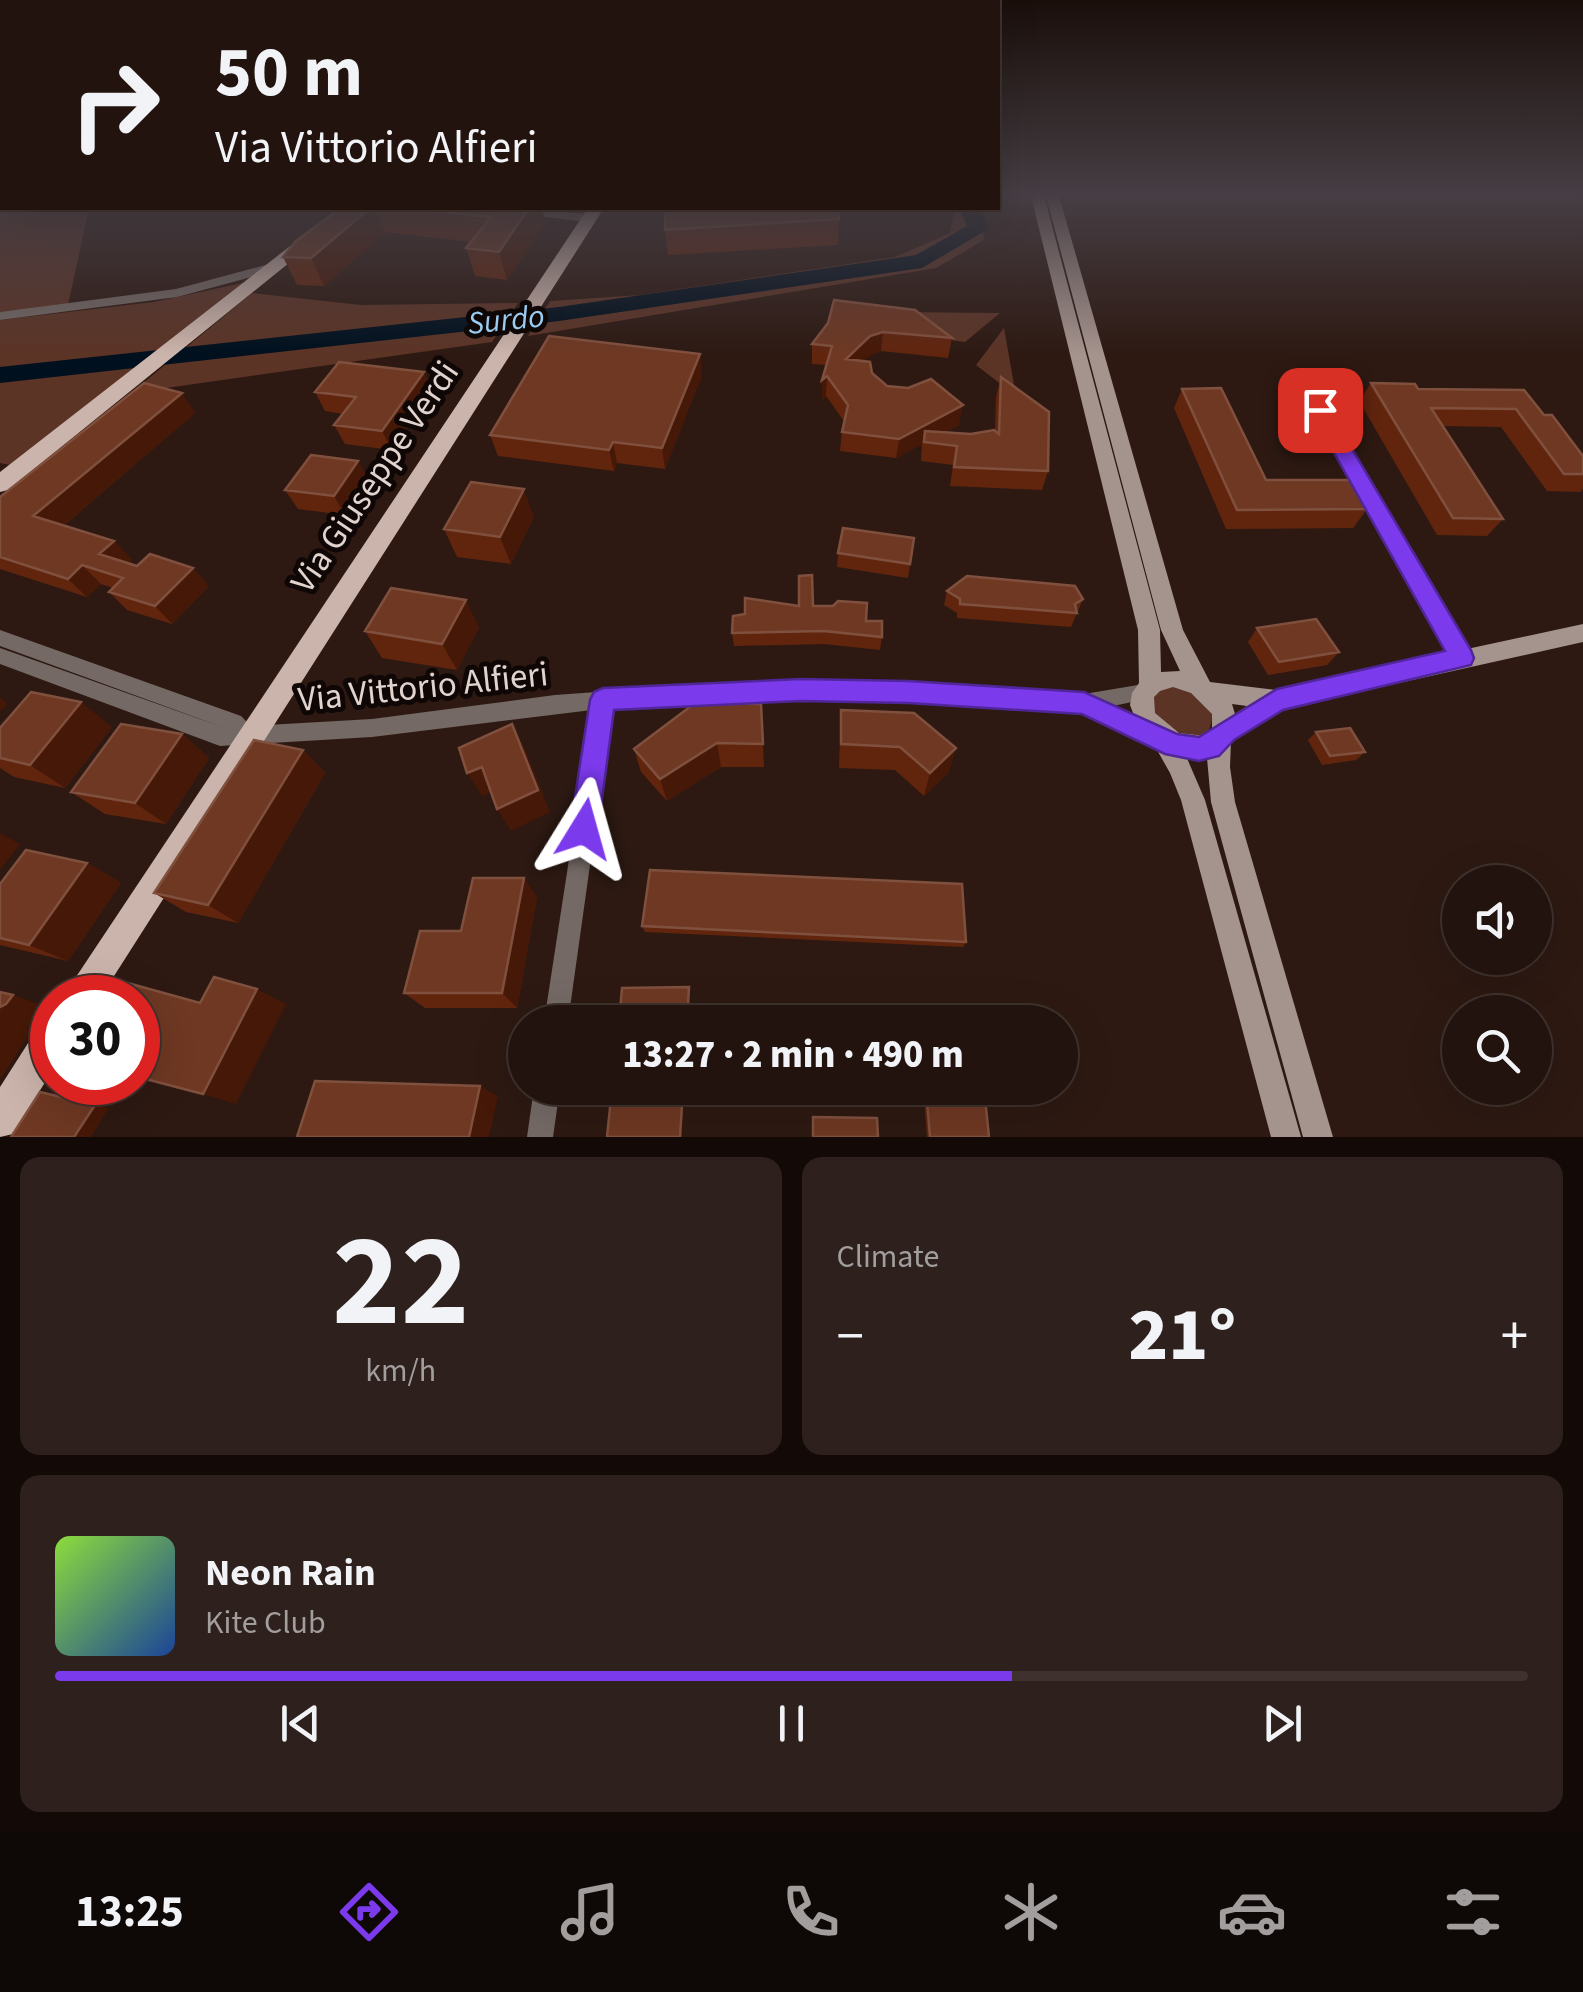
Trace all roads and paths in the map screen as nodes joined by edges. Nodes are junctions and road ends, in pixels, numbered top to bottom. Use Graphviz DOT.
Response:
graph roads {
  1 [pos="296,249"];
  2 [pos="568,249"];
  3 [pos="1052,249"];
  4 [pos="1067,249"];
  5 [pos="273,267"];
  6 [pos="0,316"];
  7 [pos="1302,379"];
  8 [pos="0,484"];
  9 [pos="1583,632"];
  10 [pos="0,638"];
  11 [pos="0,656"];
  12 [pos="1462,658"];
  13 [pos="70,673"];
  14 [pos="1147,688"];
  15 [pos="1204,688"];
  16 [pos="603,700"];
  17 [pos="1277,700"];
  18 [pos="1084,703"];
  19 [pos="248,736"];
  20 [pos="1222,736"];
  21 [pos="1163,739"];
  22 [pos="94,975"];
  23 [pos="558,1005"];
  24 [pos="30,1074"];
  25 [pos="545,1105"];
  26 [pos="0,1121"];
  27 [pos="540,1137"];
  28 [pos="1286,1137"];
  29 [pos="1318,1137"];
  1 -- 5 [label="main road"];
  2 -- 19 [label="main road, Via Giuseppe Verdi"];
  3 -- 14 [label="street"];
  4 -- 15 [label="street"];
  5 -- 6 [label="street"];
  5 -- 8 [label="main road"];
  7 -- 12 [label="street"];
  9 -- 12 [label="street"];
  10 -- 13 [label="street"];
  11 -- 13 [label="street"];
  12 -- 17 [label="street"];
  13 -- 19 [label="street, Via Vittorio Alfieri"];
  14 -- 15 [label="street"];
  14 -- 18 [label="street, Via Vittorio Alfieri"];
  14 -- 21 [label="street"];
  15 -- 17 [label="street"];
  15 -- 20 [label="street"];
  16 -- 18 [label="street, Via Vittorio Alfieri"];
  16 -- 19 [label="street, Via Vittorio Alfieri"];
  16 -- 23 [label="street"];
  17 -- 20 [label="street"];
  18 -- 21 [label="street, Via Vittorio Alfieri"];
  19 -- 22 [label="main road, Via Giuseppe Verdi"];
  20 -- 21 [label="street"];
  20 -- 29 [label="street"];
  21 -- 28 [label="street"];
  24 -- 26 [label="main road"];
  25 -- 27 [label="street"];
}
